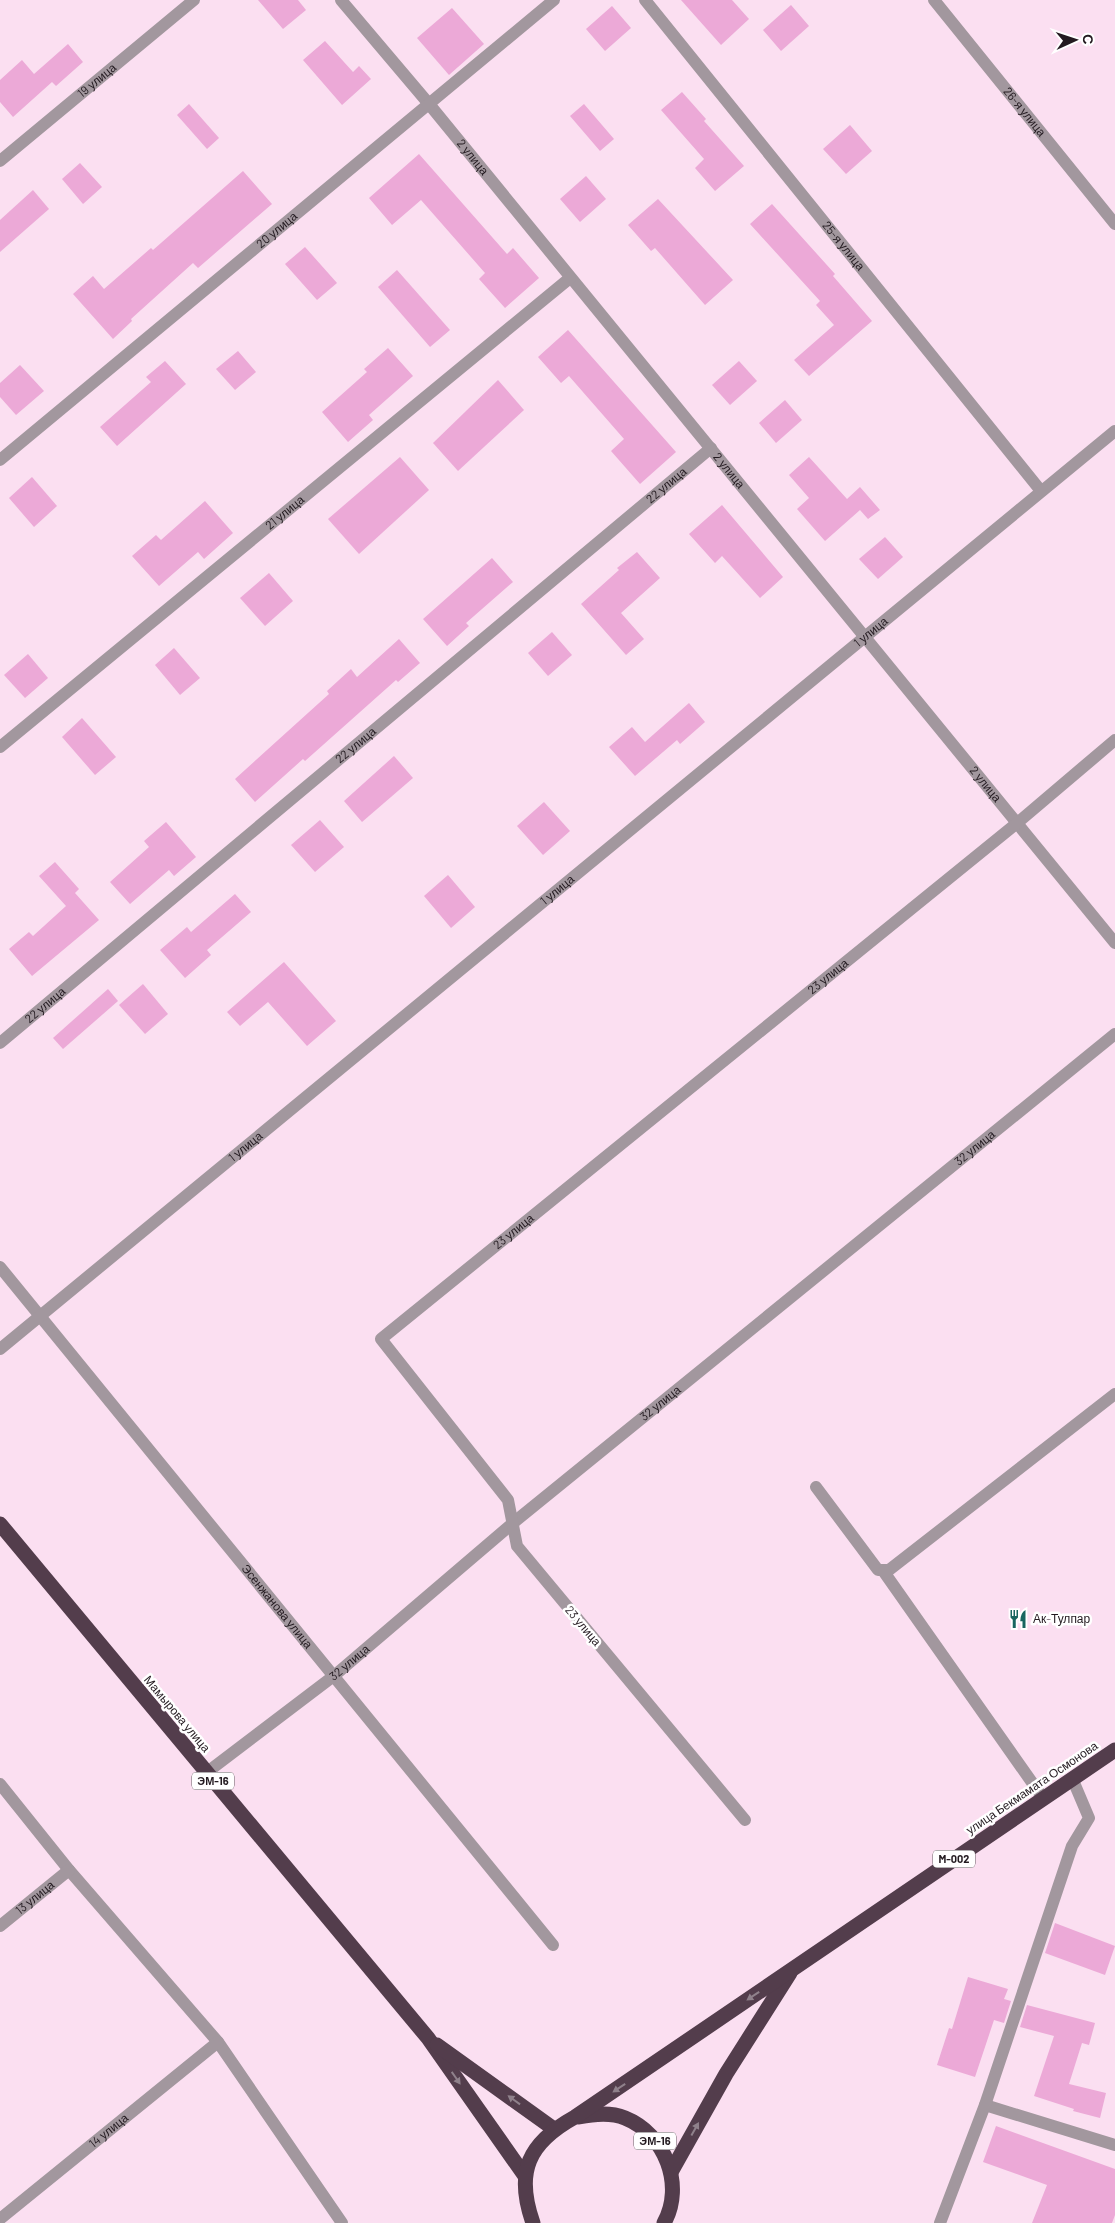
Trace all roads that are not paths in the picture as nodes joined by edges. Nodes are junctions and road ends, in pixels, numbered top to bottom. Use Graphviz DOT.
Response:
graph roads {
  1 [pos="194,0"];
  2 [pos="341,0"];
  3 [pos="554,0"];
  4 [pos="645,0"];
  5 [pos="934,0"];
  6 [pos="429,104"];
  7 [pos="0,161"];
  8 [pos="1115,224"];
  9 [pos="570,278"];
  10 [pos="1115,431"];
  11 [pos="711,448"];
  12 [pos="0,460"];
  13 [pos="1042,491"];
  14 [pos="864,636"];
  15 [pos="1115,740"];
  16 [pos="0,747"];
  17 [pos="1016,824"];
  18 [pos="1115,943"];
  19 [pos="1115,1034"];
  20 [pos="0,1043"];
  21 [pos="0,1267"];
  22 [pos="40,1316"];
  23 [pos="0,1349"];
  24 [pos="1115,1394"];
  25 [pos="816,1487"];
  26 [pos="513,1523"];
  27 [pos="0,1524"];
  28 [pos="884,1572"];
  29 [pos="335,1675"];
  30 [pos="1115,1750"];
  31 [pos="206,1773"];
  32 [pos="1072,1778"];
  33 [pos="0,1784"];
  34 [pos="1043,1798"];
  35 [pos="745,1820"];
  36 [pos="69,1870"];
  37 [pos="0,1926"];
  38 [pos="553,1945"];
  39 [pos="793,1968"];
  40 [pos="428,2038"];
  41 [pos="218,2042"];
  42 [pos="985,2105"];
  43 [pos="575,2117"];
  44 [pos="554,2129"];
  45 [pos="1115,2145"];
  46 [pos="672,2172"];
  47 [pos="525,2176"];
  48 [pos="0,2219"];
  49 [pos="340,2222"];
  50 [pos="534,2223"];
  51 [pos="664,2223"];
  52 [pos="940,2223"];
  1 -- 7 [label="street, 19 улица"];
  2 -- 6 [label="street, 2 улица"];
  3 -- 6 [label="street, 20 улица"];
  4 -- 13 [label="street, 25-я улица"];
  5 -- 8 [label="street, 26-я улица"];
  6 -- 9 [label="street, 2 улица"];
  6 -- 12 [label="street, 20 улица"];
  9 -- 11 [label="street, 2 улица"];
  9 -- 16 [label="street, 21 улица"];
  10 -- 13 [label="street, 1 улица"];
  11 -- 14 [label="street, 2 улица"];
  11 -- 20 [label="street, 22 улица"];
  13 -- 14 [label="street, 1 улица"];
  14 -- 17 [label="street, 2 улица"];
  14 -- 22 [label="street, 1 улица"];
  15 -- 17 [label="street, 23 улица"];
  17 -- 18 [label="street, 2 улица"];
  17 -- 26 [label="street, 23 улица"];
  19 -- 26 [label="street, 32 улица"];
  21 -- 22 [label="street, Эсенжанова улица"];
  22 -- 23 [label="street, 1 улица"];
  22 -- 29 [label="street, Эсенжанова улица"];
  24 -- 28 [label="street"];
  25 -- 28 [label="street"];
  26 -- 29 [label="street, 32 улица"];
  26 -- 35 [label="street, 23 улица"];
  27 -- 31 [label="highway, Мамырова улица / ЭМ-16"];
  28 -- 34 [label="street"];
  29 -- 31 [label="street, 32 улица"];
  29 -- 38 [label="street, Эсенжанова улица"];
  30 -- 32 [label="highway, улица Бекмамата Осмонова / M-002"];
  31 -- 40 [label="highway, Мамырова улица / ЭМ-16"];
  32 -- 34 [label="highway, улица Бекмамата Осмонова / M-002"];
  32 -- 42 [label="street"];
  33 -- 36 [label="street"];
  34 -- 39 [label="highway, улица Бекмамата Осмонова / M-002"];
  36 -- 37 [label="street, 13 улица"];
  36 -- 41 [label="street"];
  39 -- 43 [label="highway, M-002, one-way"];
  46 -- 39 [label="highway, M-002, one-way"];
  44 -- 40 [label="highway, ЭМ-16, one-way"];
  40 -- 47 [label="highway, ЭМ-16, one-way"];
  41 -- 48 [label="street, 14 улица"];
  41 -- 49 [label="street"];
  42 -- 45 [label="street"];
  42 -- 52 [label="street"];
  43 -- 44 [label="highway, ЭМ-16"];
  43 -- 46 [label="highway, ЭМ-16"];
  44 -- 47 [label="highway, ЭМ-16"];
  46 -- 51 [label="highway, ЭМ-16"];
  47 -- 50 [label="highway, ЭМ-16"];
}
